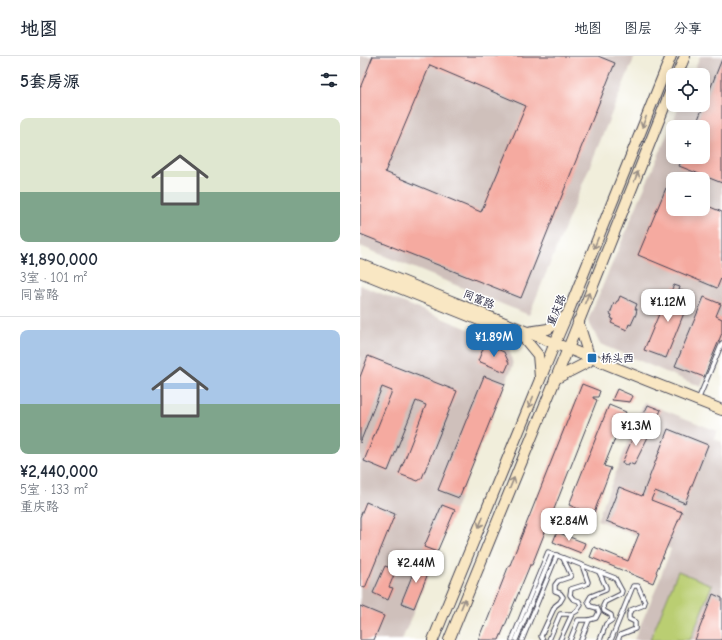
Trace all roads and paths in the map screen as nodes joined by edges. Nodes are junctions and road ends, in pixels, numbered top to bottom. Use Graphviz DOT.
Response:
graph roads {
  1 [pos="671,56"];
  2 [pos="685,56"];
  3 [pos="680,68"];
  4 [pos="666,102"];
  5 [pos="360,264"];
  6 [pos="360,272"];
  7 [pos="567,315"];
  8 [pos="578,321"];
  9 [pos="526,335"];
  10 [pos="722,343"];
  11 [pos="553,345"];
  12 [pos="567,351"];
  13 [pos="589,360"];
  14 [pos="555,379"];
  15 [pos="540,380"];
  16 [pos="697,401"];
  17 [pos="722,410"];
  18 [pos="722,415"];
  19 [pos="552,554"];
  20 [pos="557,556"];
  21 [pos="563,558"];
  22 [pos="582,565"];
  23 [pos="599,572"];
  24 [pos="572,614"];
  25 [pos="589,620"];
  26 [pos="433,640"];
  27 [pos="449,640"];
  28 [pos="512,640"];
  29 [pos="516,640"];
  30 [pos="522,640"];
  31 [pos="543,640"];
  32 [pos="549,640"];
  33 [pos="560,640"];
  34 [pos="570,640"];
  35 [pos="581,640"];
  36 [pos="600,640"];
  37 [pos="611,640"];
  38 [pos="618,640"];
  1 -- 7 [label="main road, 重庆路, one-way"];
  2 -- 3 [label="main road"];
  8 -- 4 [label="main road, one-way"];
  5 -- 9 [label="main road, 同富路"];
  6 -- 9 [label="main road, 同富路"];
  7 -- 9 [label="main road"];
  7 -- 11 [label="main road, 重庆路"];
  8 -- 12 [label="main road"];
  8 -- 13 [label="main road"];
  9 -- 11 [label="main road, 同富路"];
  9 -- 15 [label="main road"];
  10 -- 16 [label="lane"];
  11 -- 12 [label="main road, 同富路"];
  11 -- 15 [label="main road, 重庆路"];
  12 -- 13 [label="main road, 同富路"];
  12 -- 14 [label="main road"];
  13 -- 14 [label="main road"];
  13 -- 16 [label="main road, 同富路"];
  13 -- 18 [label="main road, 同富路"];
  27 -- 14 [label="main road, one-way"];
  15 -- 26 [label="main road, 重庆路, one-way"];
  16 -- 17 [label="main road, 同富路"];
  19 -- 20 [label="lane"];
  19 -- 28 [label="lane"];
  19 -- 29 [label="lane"];
  20 -- 21 [label="lane"];
  20 -- 30 [label="lane"];
  21 -- 22 [label="lane"];
  21 -- 31 [label="lane"];
  22 -- 23 [label="lane"];
  22 -- 24 [label="lane"];
  23 -- 25 [label="lane"];
  23 -- 36 [label="lane"];
  24 -- 32 [label="lane"];
  24 -- 33 [label="lane"];
  25 -- 34 [label="lane"];
  25 -- 35 [label="lane"];
  37 -- 38 [label="lane"];
}
